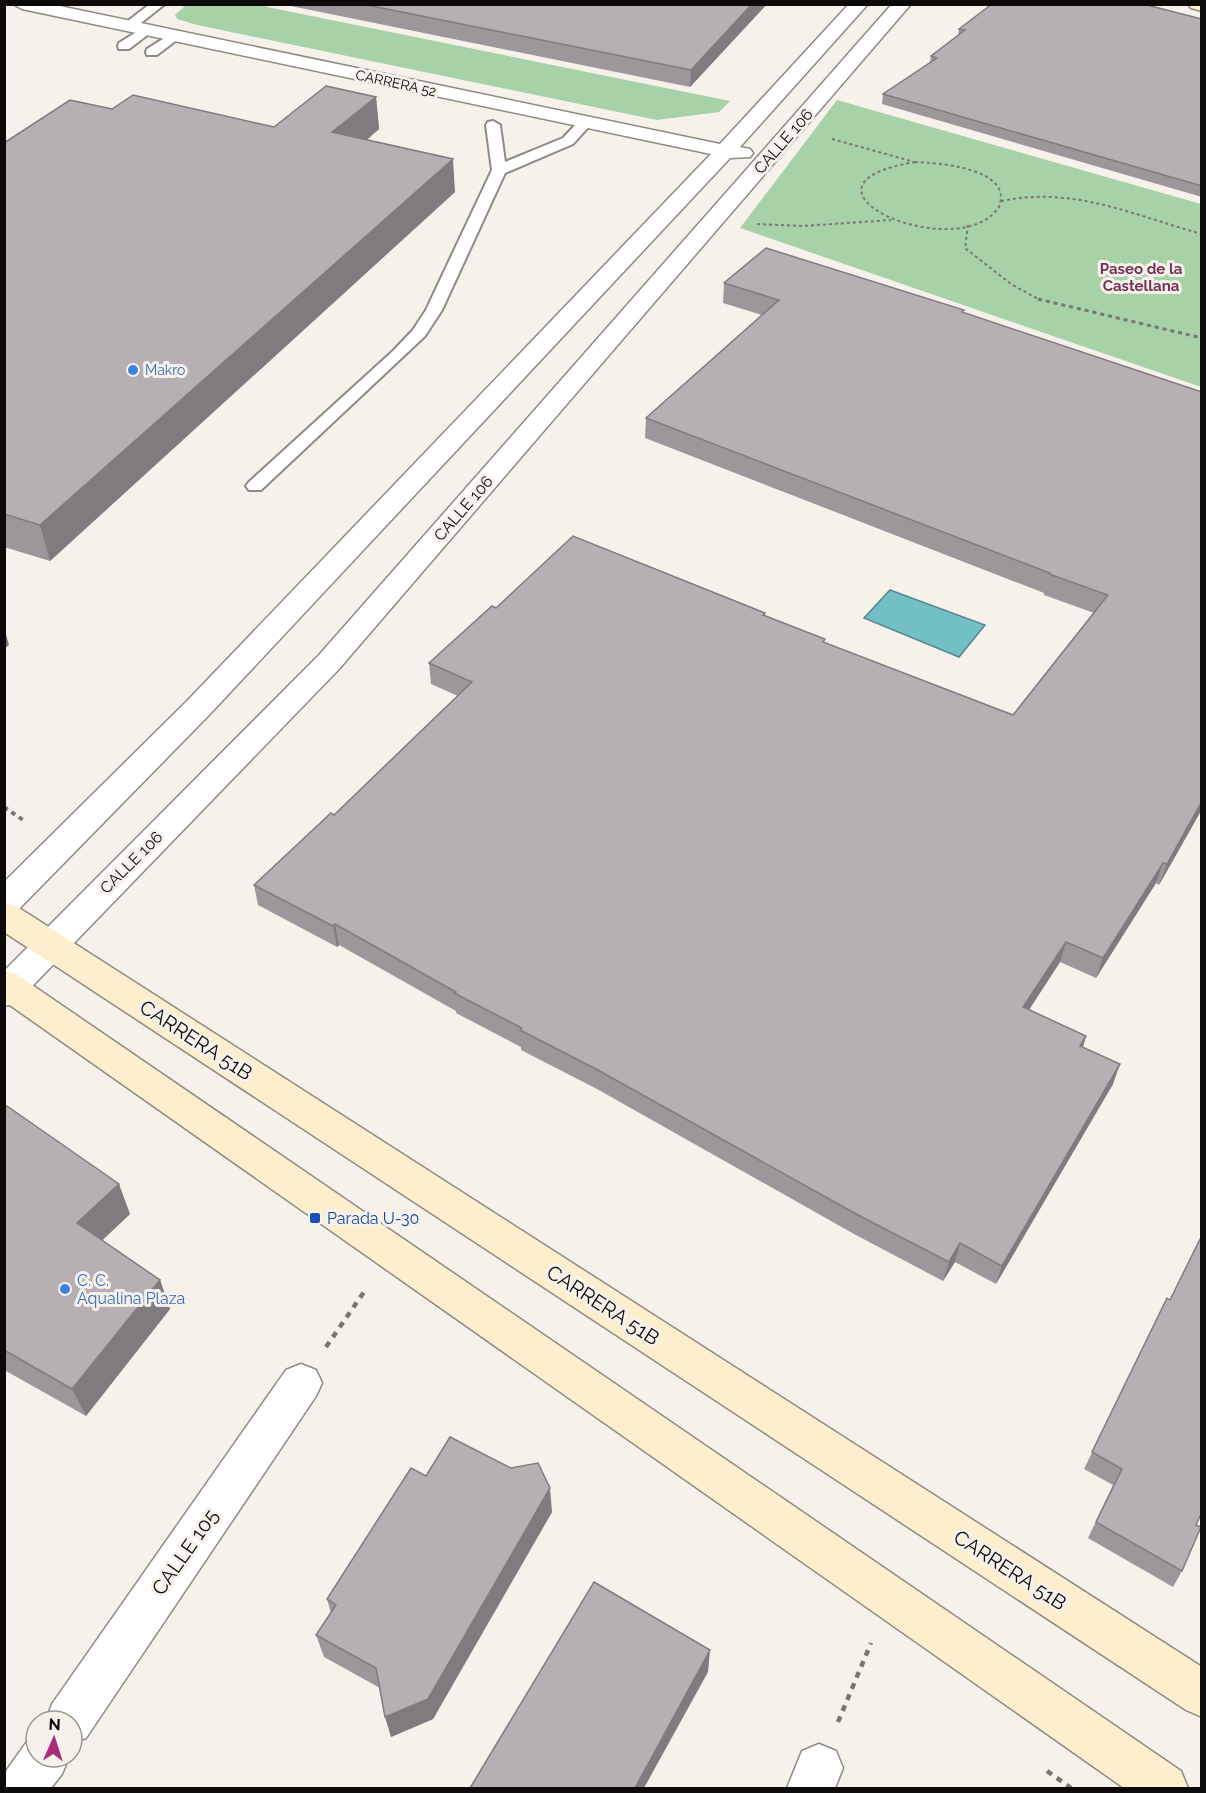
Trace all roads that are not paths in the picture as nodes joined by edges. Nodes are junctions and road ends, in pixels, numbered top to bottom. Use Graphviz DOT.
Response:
graph roads {
  1 [pos="22,4"];
  2 [pos="159,4"];
  3 [pos="859,4"];
  4 [pos="902,4"];
  5 [pos="1197,4"];
  6 [pos="1202,6"];
  7 [pos="132,34"];
  8 [pos="174,36"];
  9 [pos="102,41"];
  10 [pos="152,52"];
  11 [pos="175,57"];
  12 [pos="470,120"];
  13 [pos="586,122"];
  14 [pos="493,125"];
  15 [pos="514,129"];
  16 [pos="536,134"];
  17 [pos="568,141"];
  18 [pos="592,146"];
  19 [pos="770,156"];
  20 [pos="706,162"];
  21 [pos="499,170"];
  22 [pos="750,179"];
  23 [pos="255,486"];
  24 [pos="4,903"];
  25 [pos="4,915"];
  26 [pos="50,945"];
  27 [pos="6,987"];
  28 [pos="301,1383"];
  29 [pos="1202,1694"];
  30 [pos="77,1709"];
  31 [pos="36,1769"];
  32 [pos="23,1788"];
  33 [pos="1164,1788"];
  1 -- 7 [label="street, CARRERA 52"];
  2 -- 7 [label="lane"];
  3 -- 20 [label="street"];
  4 -- 19 [label="street, CALLE 106"];
  5 -- 6 [label="main road"];
  7 -- 8 [label="street, CARRERA 52"];
  7 -- 9 [label="street, CARRERA 52"];
  7 -- 10 [label="street, CARRERA 52"];
  8 -- 10 [label="lane"];
  8 -- 13 [label="street, CARRERA 52"];
  10 -- 11 [label="street, CARRERA 52"];
  12 -- 14 [label="street"];
  13 -- 17 [label="lane"];
  13 -- 20 [label="street, CARRERA 52"];
  14 -- 15 [label="street"];
  14 -- 21 [label="lane"];
  16 -- 17 [label="street"];
  17 -- 18 [label="street"];
  17 -- 21 [label="lane"];
  19 -- 20 [label="street, CARRERA 52"];
  19 -- 22 [label="street, CALLE 106"];
  20 -- 22 [label="street, CARRERA 52"];
  20 -- 24 [label="street"];
  21 -- 23 [label="lane"];
  22 -- 26 [label="street, CALLE 106"];
  25 -- 26 [label="main road, CARRERA 51B"];
  26 -- 27 [label="street, CALLE 106"];
  26 -- 29 [label="main road, CARRERA 51B"];
  27 -- 33 [label="main road"];
  28 -- 30 [label="street, CALLE 105"];
  31 -- 32 [label="street"];
}
